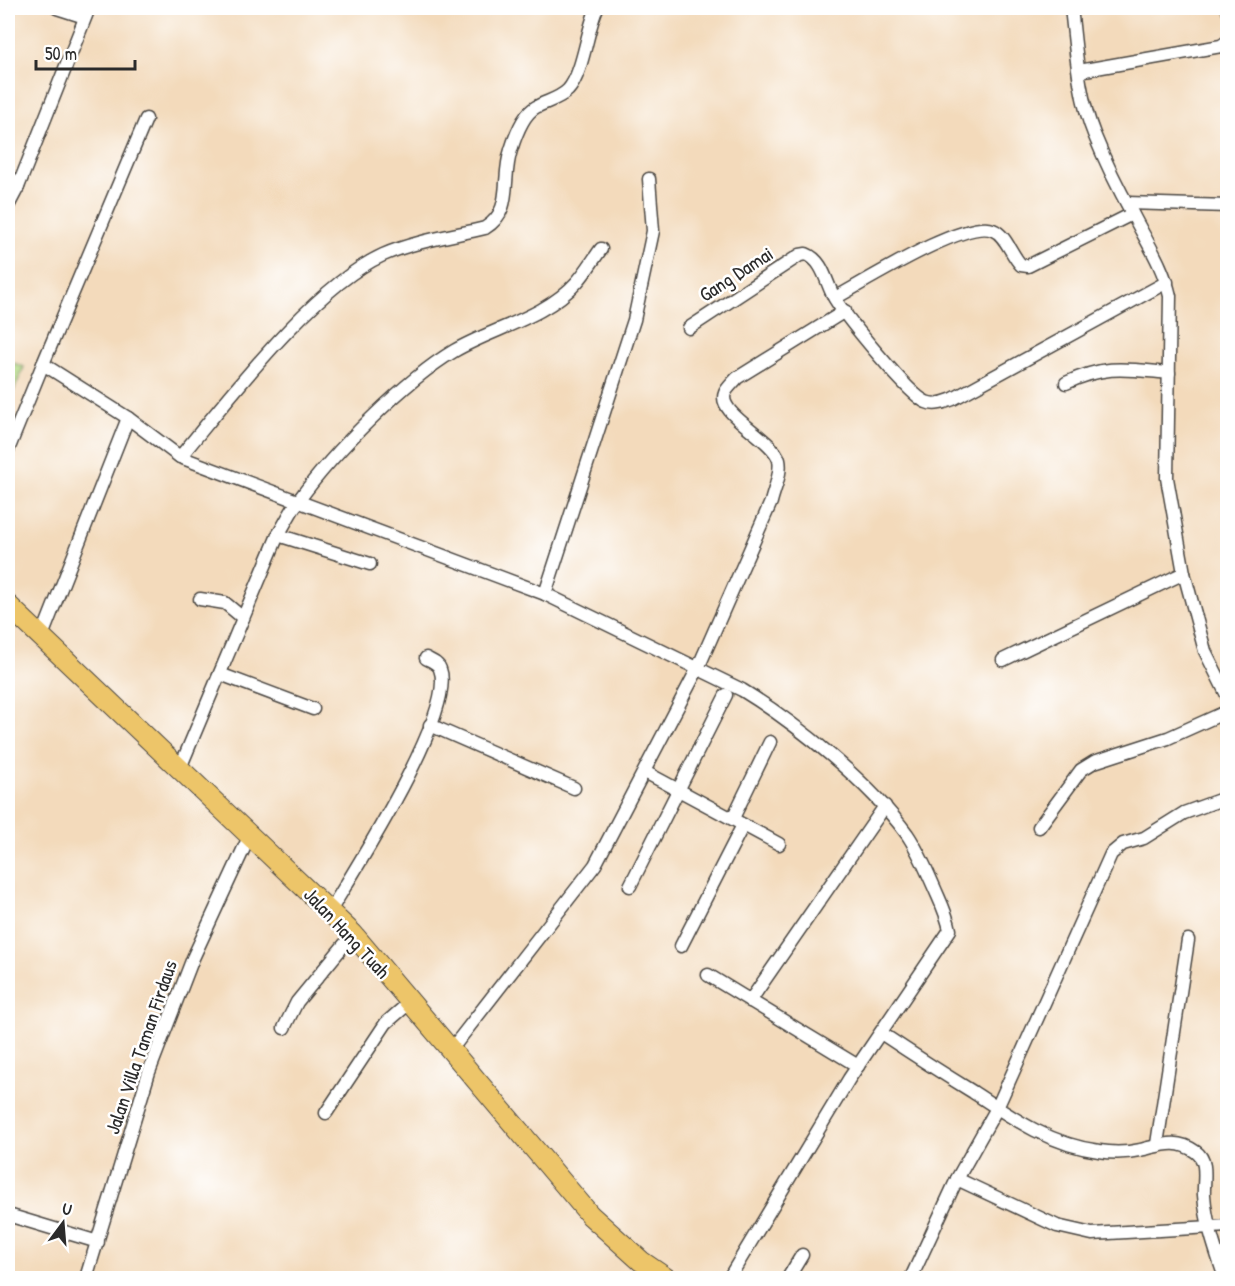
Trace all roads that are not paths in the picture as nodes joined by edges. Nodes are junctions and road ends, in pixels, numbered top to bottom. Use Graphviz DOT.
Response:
graph roads {
  1 [pos="57,8"];
  2 [pos="597,8"];
  3 [pos="1071,8"];
  4 [pos="87,12"];
  5 [pos="1227,41"];
  6 [pos="1079,71"];
  7 [pos="146,118"];
  8 [pos="8,175"];
  9 [pos="649,179"];
  10 [pos="18,187"];
  11 [pos="8,206"];
  12 [pos="1227,206"];
  13 [pos="1129,208"];
  14 [pos="601,249"];
  15 [pos="1167,282"];
  16 [pos="835,298"];
  17 [pos="844,311"];
  18 [pos="689,328"];
  19 [pos="43,364"];
  20 [pos="1169,373"];
  21 [pos="1066,383"];
  22 [pos="128,418"];
  23 [pos="8,450"];
  24 [pos="180,457"];
  25 [pos="299,500"];
  26 [pos="278,535"];
  27 [pos="370,564"];
  28 [pos="1184,573"];
  29 [pos="545,594"];
  30 [pos="200,599"];
  31 [pos="8,605"];
  32 [pos="243,618"];
  33 [pos="42,636"];
  34 [pos="426,658"];
  35 [pos="1003,660"];
  36 [pos="698,668"];
  37 [pos="220,674"];
  38 [pos="726,695"];
  39 [pos="1227,697"];
  40 [pos="313,709"];
  41 [pos="1227,711"];
  42 [pos="430,725"];
  43 [pos="770,742"];
  44 [pos="180,768"];
  45 [pos="645,772"];
  46 [pos="573,788"];
  47 [pos="678,790"];
  48 [pos="1227,797"];
  49 [pos="885,806"];
  50 [pos="738,821"];
  51 [pos="1039,827"];
  52 [pos="250,836"];
  53 [pos="780,844"];
  54 [pos="630,886"];
  55 [pos="330,911"];
  56 [pos="353,934"];
  57 [pos="1188,940"];
  58 [pos="681,946"];
  59 [pos="708,975"];
  60 [pos="750,1001"];
  61 [pos="409,1003"];
  62 [pos="284,1028"];
  63 [pos="881,1033"];
  64 [pos="450,1051"];
  65 [pos="858,1066"];
  66 [pos="997,1108"];
  67 [pos="326,1113"];
  68 [pos="1157,1144"];
  69 [pos="957,1179"];
  70 [pos="8,1215"];
  71 [pos="1227,1226"];
  72 [pos="1209,1229"];
  73 [pos="98,1242"];
  74 [pos="802,1255"];
  75 [pos="87,1278"];
  76 [pos="666,1278"];
  77 [pos="729,1278"];
  78 [pos="788,1278"];
  79 [pos="910,1278"];
  80 [pos="1225,1278"];
  1 -- 4 [label="street"];
  2 -- 24 [label="street"];
  3 -- 6 [label="street"];
  4 -- 10 [label="street"];
  5 -- 6 [label="street"];
  6 -- 13 [label="street"];
  7 -- 19 [label="street"];
  8 -- 10 [label="street"];
  9 -- 29 [label="street"];
  10 -- 11 [label="street"];
  12 -- 13 [label="street"];
  13 -- 15 [label="street"];
  13 -- 16 [label="street"];
  14 -- 25 [label="street"];
  15 -- 17 [label="street"];
  15 -- 20 [label="street"];
  16 -- 17 [label="street"];
  16 -- 18 [label="street, Gang Damai"];
  17 -- 36 [label="street"];
  19 -- 22 [label="street"];
  19 -- 23 [label="street"];
  20 -- 21 [label="street"];
  20 -- 28 [label="street"];
  22 -- 24 [label="street"];
  22 -- 33 [label="street"];
  24 -- 25 [label="street"];
  25 -- 26 [label="street"];
  25 -- 29 [label="street"];
  26 -- 27 [label="street"];
  26 -- 32 [label="street"];
  28 -- 35 [label="street"];
  28 -- 39 [label="street"];
  29 -- 36 [label="street"];
  30 -- 32 [label="street"];
  31 -- 33 [label="main road, Jalan Hang Tuah"];
  32 -- 37 [label="street"];
  33 -- 44 [label="main road, Jalan Hang Tuah"];
  34 -- 42 [label="street"];
  36 -- 45 [label="street"];
  36 -- 49 [label="street"];
  37 -- 40 [label="street"];
  37 -- 44 [label="street"];
  38 -- 47 [label="street"];
  41 -- 51 [label="street"];
  42 -- 46 [label="street"];
  42 -- 55 [label="street"];
  43 -- 50 [label="street"];
  44 -- 52 [label="main road, Jalan Hang Tuah"];
  45 -- 47 [label="street"];
  45 -- 64 [label="street"];
  47 -- 50 [label="street"];
  47 -- 54 [label="street"];
  48 -- 66 [label="street"];
  49 -- 60 [label="street"];
  49 -- 63 [label="street"];
  50 -- 53 [label="street"];
  50 -- 58 [label="street"];
  52 -- 55 [label="main road, Jalan Hang Tuah"];
  52 -- 73 [label="street, Jalan Villa Taman Firdaus"];
  55 -- 56 [label="main road, Jalan Hang Tuah"];
  56 -- 61 [label="main road, Jalan Hang Tuah"];
  56 -- 62 [label="street"];
  57 -- 68 [label="street"];
  59 -- 60 [label="street"];
  60 -- 65 [label="street"];
  61 -- 64 [label="main road, Jalan Hang Tuah"];
  61 -- 67 [label="street"];
  63 -- 65 [label="street"];
  63 -- 66 [label="street"];
  64 -- 76 [label="main road, Jalan Hang Tuah"];
  65 -- 77 [label="street"];
  66 -- 68 [label="street"];
  66 -- 69 [label="street"];
  68 -- 72 [label="street"];
  69 -- 72 [label="street"];
  69 -- 79 [label="street"];
  70 -- 73 [label="street"];
  71 -- 72 [label="street"];
  72 -- 80 [label="street"];
  73 -- 75 [label="street, Jalan Villa Taman Firdaus"];
  74 -- 78 [label="street"];
}
